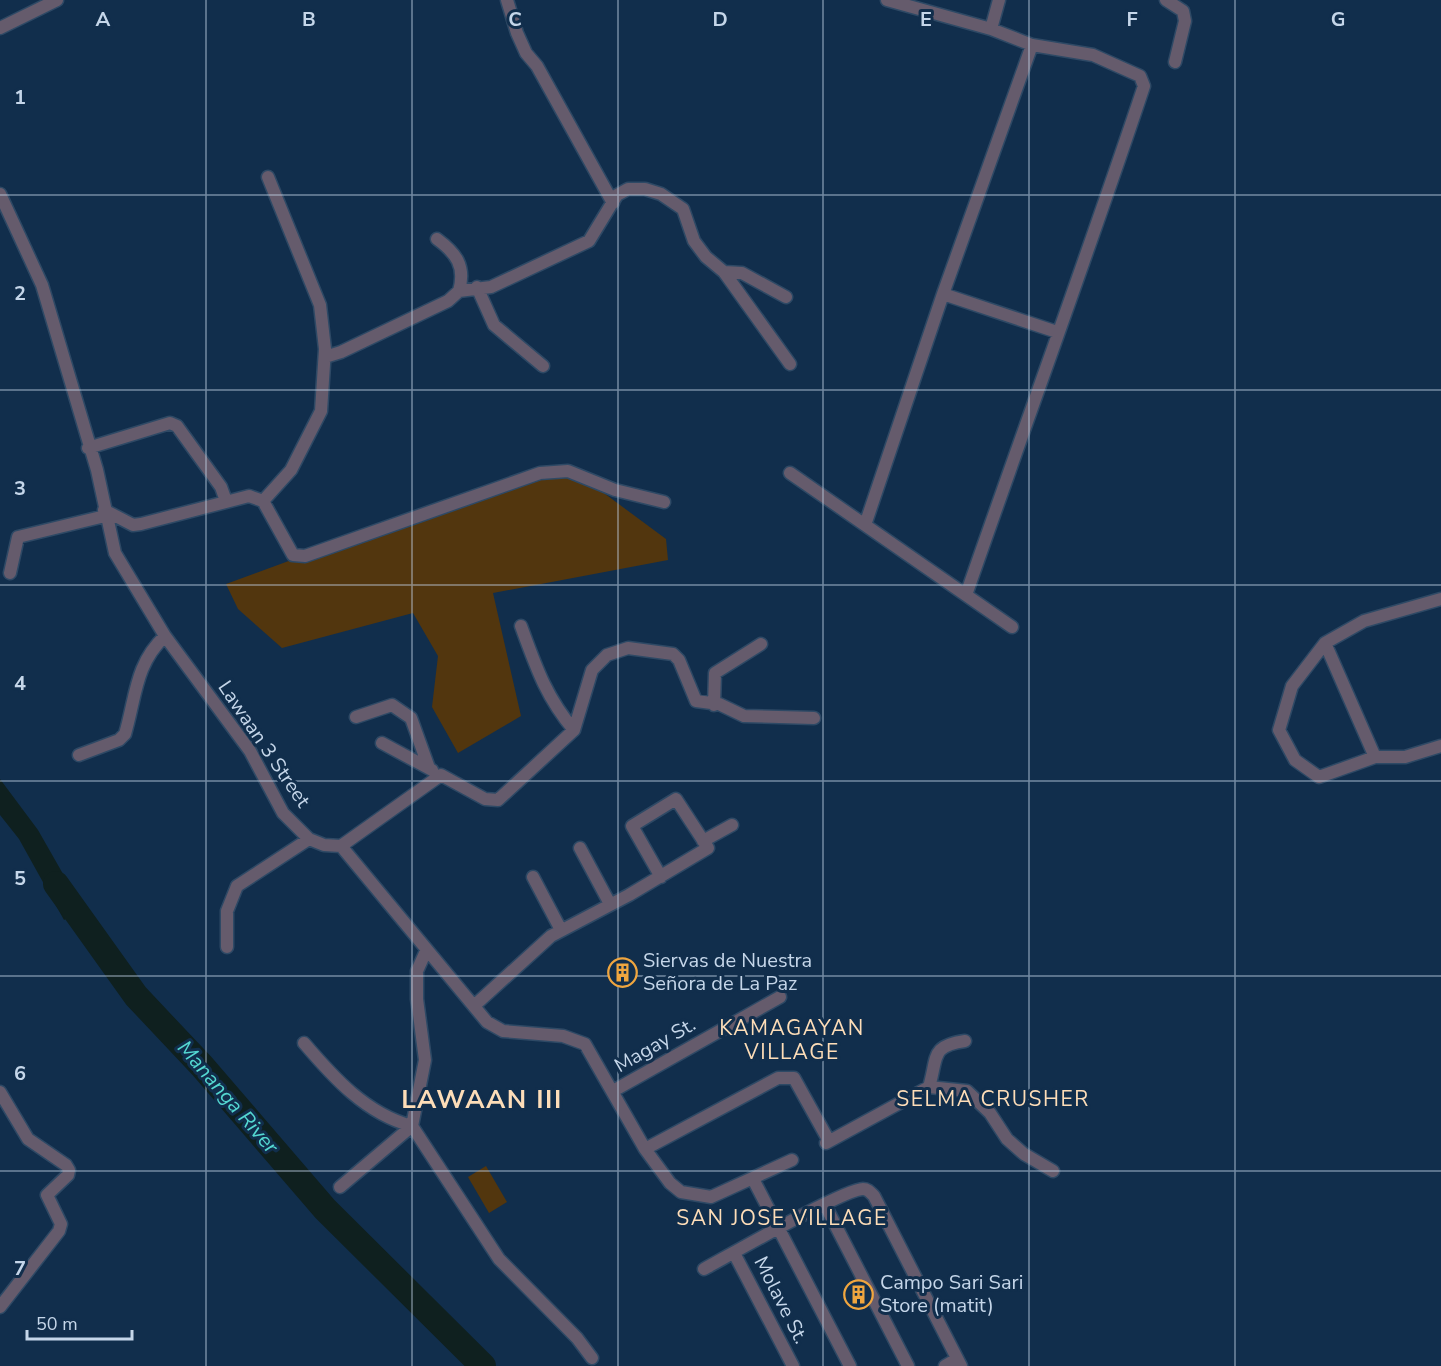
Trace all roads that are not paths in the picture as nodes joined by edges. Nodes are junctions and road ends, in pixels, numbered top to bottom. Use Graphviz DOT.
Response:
graph roads {
  1 [pos="57,0"];
  2 [pos="507,0"];
  3 [pos="887,0"];
  4 [pos="999,0"];
  5 [pos="1166,0"];
  6 [pos="0,28"];
  7 [pos="991,29"];
  8 [pos="1032,45"];
  9 [pos="1175,62"];
  10 [pos="268,177"];
  11 [pos="0,194"];
  12 [pos="613,203"];
  13 [pos="437,238"];
  14 [pos="724,272"];
  15 [pos="477,287"];
  16 [pos="459,291"];
  17 [pos="943,294"];
  18 [pos="786,297"];
  19 [pos="1057,332"];
  20 [pos="325,357"];
  21 [pos="790,364"];
  22 [pos="543,366"];
  23 [pos="88,448"];
  24 [pos="790,473"];
  25 [pos="226,501"];
  26 [pos="263,501"];
  27 [pos="664,502"];
  28 [pos="105,513"];
  29 [pos="865,525"];
  30 [pos="10,573"];
  31 [pos="966,595"];
  32 [pos="1441,599"];
  33 [pos="521,626"];
  34 [pos="1012,627"];
  35 [pos="165,636"];
  36 [pos="1325,643"];
  37 [pos="761,644"];
  38 [pos="714,705"];
  39 [pos="356,717"];
  40 [pos="814,718"];
  41 [pos="574,730"];
  42 [pos="382,743"];
  43 [pos="1441,746"];
  44 [pos="79,755"];
  45 [pos="1375,756"];
  46 [pos="429,768"];
  47 [pos="441,775"];
  48 [pos="732,825"];
  49 [pos="309,839"];
  50 [pos="703,841"];
  51 [pos="341,846"];
  52 [pos="580,848"];
  53 [pos="533,877"];
  54 [pos="662,877"];
  55 [pos="610,904"];
  56 [pos="561,930"];
  57 [pos="227,947"];
  58 [pos="426,951"];
  59 [pos="780,997"];
  60 [pos="475,1005"];
  61 [pos="965,1041"];
  62 [pos="304,1043"];
  63 [pos="929,1087"];
  64 [pos="613,1091"];
  65 [pos="0,1092"];
  66 [pos="412,1126"];
  67 [pos="645,1149"];
  68 [pos="792,1160"];
  69 [pos="1053,1171"];
  70 [pos="753,1179"];
  71 [pos="340,1187"];
  72 [pos="825,1205"];
  73 [pos="780,1229"];
  74 [pos="734,1253"];
  75 [pos="704,1269"];
  76 [pos="0,1306"];
  77 [pos="592,1358"];
  78 [pos="959,1363"];
  79 [pos="793,1366"];
  80 [pos="850,1366"];
  81 [pos="908,1366"];
  82 [pos="945,1366"];
  1 -- 6 [label="street"];
  2 -- 12 [label="street"];
  3 -- 7 [label="street"];
  4 -- 7 [label="street"];
  5 -- 9 [label="street"];
  7 -- 8 [label="street"];
  8 -- 17 [label="street"];
  8 -- 19 [label="street"];
  10 -- 20 [label="street"];
  11 -- 23 [label="street, Lawaan 3 Street"];
  12 -- 14 [label="street"];
  12 -- 15 [label="street"];
  13 -- 16 [label="street"];
  14 -- 18 [label="street"];
  14 -- 21 [label="street"];
  15 -- 16 [label="street"];
  15 -- 22 [label="street"];
  16 -- 20 [label="street"];
  17 -- 19 [label="street"];
  17 -- 29 [label="street"];
  19 -- 31 [label="street"];
  20 -- 26 [label="street"];
  23 -- 25 [label="street"];
  23 -- 28 [label="street, Lawaan 3 Street"];
  24 -- 29 [label="street"];
  25 -- 26 [label="street"];
  25 -- 28 [label="street"];
  26 -- 27 [label="street"];
  28 -- 30 [label="street"];
  28 -- 35 [label="street, Lawaan 3 Street"];
  29 -- 31 [label="street"];
  31 -- 34 [label="street"];
  32 -- 36 [label="street"];
  33 -- 41 [label="street"];
  35 -- 44 [label="street"];
  35 -- 49 [label="street, Lawaan 3 Street"];
  36 -- 45 [label="street"];
  36 -- 45 [label="street"];
  37 -- 38 [label="street"];
  38 -- 40 [label="street"];
  38 -- 41 [label="street"];
  39 -- 46 [label="street"];
  41 -- 47 [label="street"];
  42 -- 46 [label="street"];
  43 -- 45 [label="street"];
  46 -- 47 [label="street"];
  47 -- 51 [label="street"];
  48 -- 50 [label="street"];
  49 -- 51 [label="street"];
  49 -- 57 [label="street"];
  50 -- 54 [label="street"];
  50 -- 54 [label="street"];
  51 -- 58 [label="street"];
  52 -- 55 [label="street"];
  53 -- 56 [label="street"];
  54 -- 55 [label="street"];
  55 -- 56 [label="street"];
  56 -- 60 [label="street"];
  58 -- 60 [label="street"];
  58 -- 66 [label="street"];
  59 -- 64 [label="street, Magay St."];
  60 -- 64 [label="street"];
  61 -- 63 [label="street"];
  62 -- 66 [label="street"];
  63 -- 67 [label="street"];
  63 -- 69 [label="street"];
  64 -- 67 [label="street"];
  65 -- 76 [label="street"];
  66 -- 71 [label="street"];
  66 -- 77 [label="street"];
  67 -- 70 [label="street"];
  68 -- 70 [label="street"];
  70 -- 73 [label="street"];
  72 -- 73 [label="street"];
  72 -- 78 [label="street"];
  72 -- 81 [label="street"];
  73 -- 74 [label="street"];
  73 -- 80 [label="street"];
  74 -- 75 [label="street"];
  74 -- 79 [label="street, Molave St."];
  78 -- 82 [label="street"];
}
